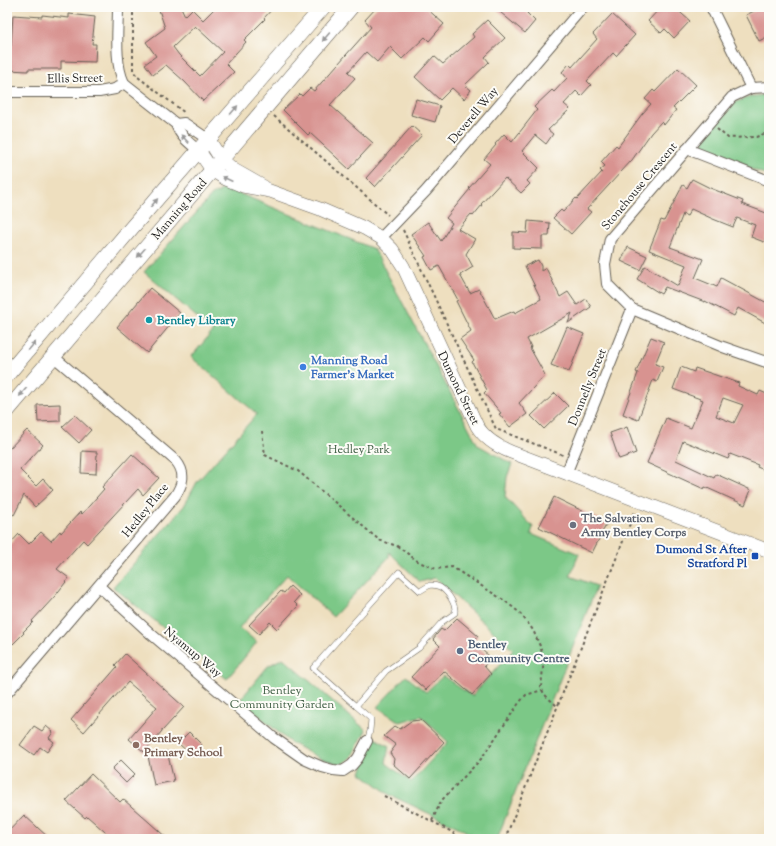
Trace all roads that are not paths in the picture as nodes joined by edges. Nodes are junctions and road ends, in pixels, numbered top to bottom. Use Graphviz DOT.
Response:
graph roads {
  1 [pos="118,7"];
  2 [pos="323,7"];
  3 [pos="351,7"];
  4 [pos="583,7"];
  5 [pos="711,7"];
  6 [pos="124,83"];
  7 [pos="769,87"];
  8 [pos="751,88"];
  9 [pos="7,92"];
  10 [pos="176,124"];
  11 [pos="204,146"];
  12 [pos="688,149"];
  13 [pos="217,165"];
  14 [pos="769,181"];
  15 [pos="381,238"];
  16 [pos="632,309"];
  17 [pos="54,356"];
  18 [pos="769,363"];
  19 [pos="7,375"];
  20 [pos="7,411"];
  21 [pos="566,474"];
  22 [pos="769,551"];
  23 [pos="99,586"];
  24 [pos="7,693"];
  25 [pos="356,706"];
  26 [pos="367,741"];
  1 -- 6 [label="street"];
  11 -- 2 [label="main road, Manning Road, one-way"];
  3 -- 13 [label="main road, Manning Road, one-way"];
  4 -- 15 [label="street, Deverell Way"];
  5 -- 8 [label="street"];
  6 -- 9 [label="street, Ellis Street"];
  6 -- 10 [label="street"];
  7 -- 8 [label="street, Stonehouse Crescent"];
  8 -- 12 [label="street, Stonehouse Crescent"];
  10 -- 11 [label="street"];
  11 -- 10 [label="street, one-way"];
  11 -- 13 [label="street, Dumond Street"];
  19 -- 11 [label="main road, Manning Road, one-way"];
  12 -- 14 [label="street"];
  12 -- 16 [label="street, Stonehouse Crescent"];
  13 -- 15 [label="street, Dumond Street"];
  13 -- 17 [label="main road, Manning Road, one-way"];
  15 -- 21 [label="street, Dumond Street"];
  16 -- 18 [label="street, Stonehouse Crescent"];
  16 -- 21 [label="street, Donnelly Street"];
  17 -- 20 [label="main road, Manning Road, one-way"];
  17 -- 23 [label="street, Hedley Place"];
  21 -- 22 [label="street, Dumond Street"];
  23 -- 24 [label="street, Hedley Place"];
  23 -- 26 [label="street, Nyamup Way"];
  25 -- 25 [label="lane"];
  25 -- 26 [label="lane"];
}
